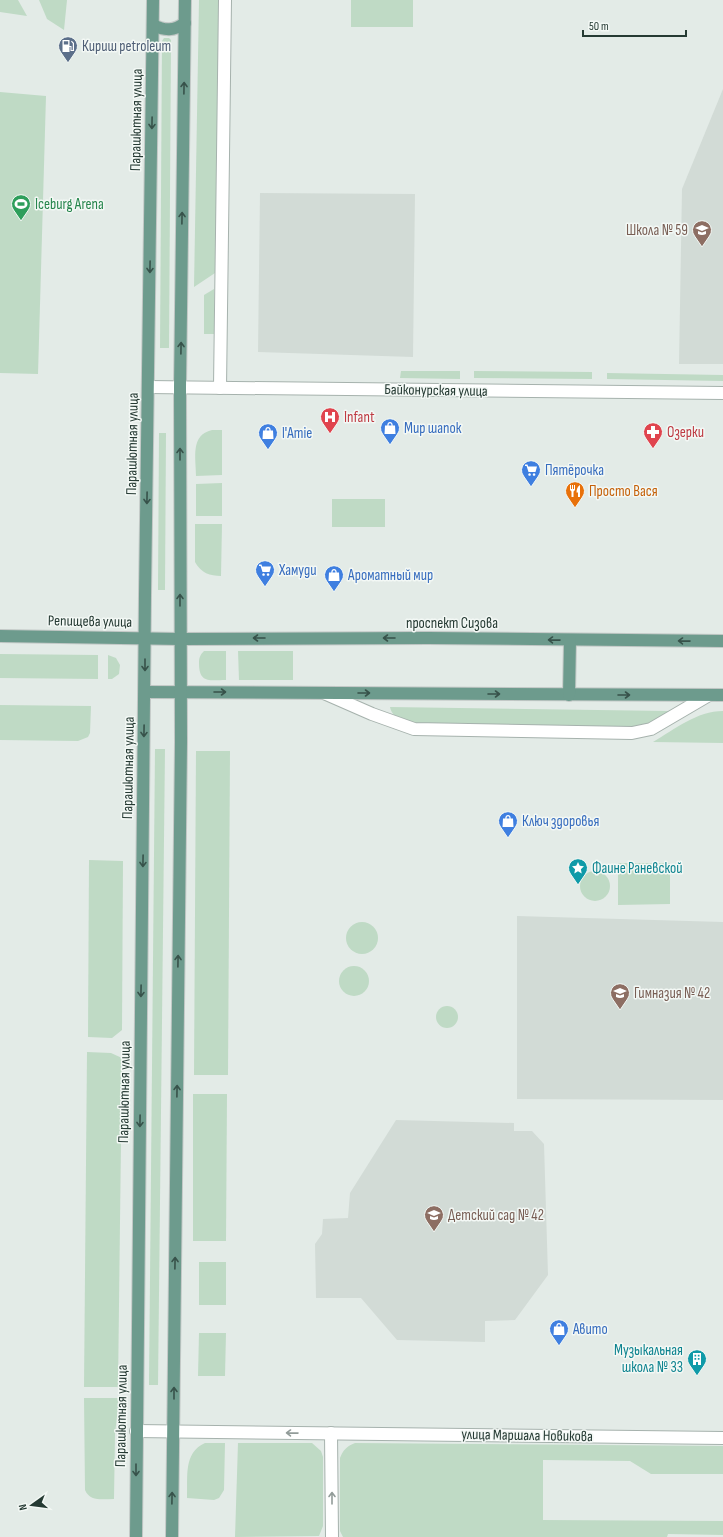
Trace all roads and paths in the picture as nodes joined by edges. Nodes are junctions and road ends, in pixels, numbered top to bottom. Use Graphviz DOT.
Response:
graph roads {
  1 [pos="153,0"];
  2 [pos="185,0"];
  3 [pos="225,0"];
  4 [pos="185,23"];
  5 [pos="153,25"];
  6 [pos="148,387"];
  7 [pos="180,387"];
  8 [pos="220,388"];
  9 [pos="723,393"];
  10 [pos="0,636"];
  11 [pos="144,638"];
  12 [pos="180,638"];
  13 [pos="570,640"];
  14 [pos="723,641"];
  15 [pos="145,692"];
  16 [pos="181,692"];
  17 [pos="324,693"];
  18 [pos="569,695"];
  19 [pos="709,695"];
  20 [pos="723,695"];
  21 [pos="136,1431"];
  22 [pos="174,1432"];
  23 [pos="331,1433"];
  24 [pos="723,1438"];
  25 [pos="136,1537"];
  26 [pos="172,1537"];
  27 [pos="332,1537"];
  1 -- 5 [label="main road, Парашютная улица"];
  2 -- 4 [label="main road"];
  3 -- 8 [label="street"];
  4 -- 5 [label="main road"];
  7 -- 4 [label="main road, one-way"];
  5 -- 6 [label="main road, Парашютная улица, one-way"];
  6 -- 7 [label="street, Байконурская улица"];
  6 -- 11 [label="main road, Парашютная улица, one-way"];
  7 -- 8 [label="street, Байконурская улица"];
  12 -- 7 [label="main road, one-way"];
  8 -- 9 [label="street, Байконурская улица"];
  10 -- 11 [label="main road, Репищева улица"];
  11 -- 12 [label="main road, Репищева улица"];
  11 -- 15 [label="main road, Парашютная улица, one-way"];
  13 -- 12 [label="main road, проспект Сизова, one-way"];
  12 -- 16 [label="main road"];
  14 -- 13 [label="main road, проспект Сизова, one-way"];
  13 -- 18 [label="main road"];
  15 -- 16 [label="main road"];
  15 -- 21 [label="main road, Парашютная улица, one-way"];
  16 -- 17 [label="main road, one-way"];
  22 -- 16 [label="main road, one-way"];
  17 -- 18 [label="main road, one-way"];
  17 -- 19 [label="street"];
  18 -- 19 [label="main road, one-way"];
  19 -- 20 [label="main road"];
  21 -- 22 [label="street, улица Маршала Новикова"];
  21 -- 25 [label="main road, Парашютная улица, one-way"];
  23 -- 22 [label="street, улица Маршала Новикова, one-way"];
  26 -- 22 [label="main road, one-way"];
  23 -- 24 [label="street, улица Маршала Новикова"];
  27 -- 23 [label="street, one-way"];
}
